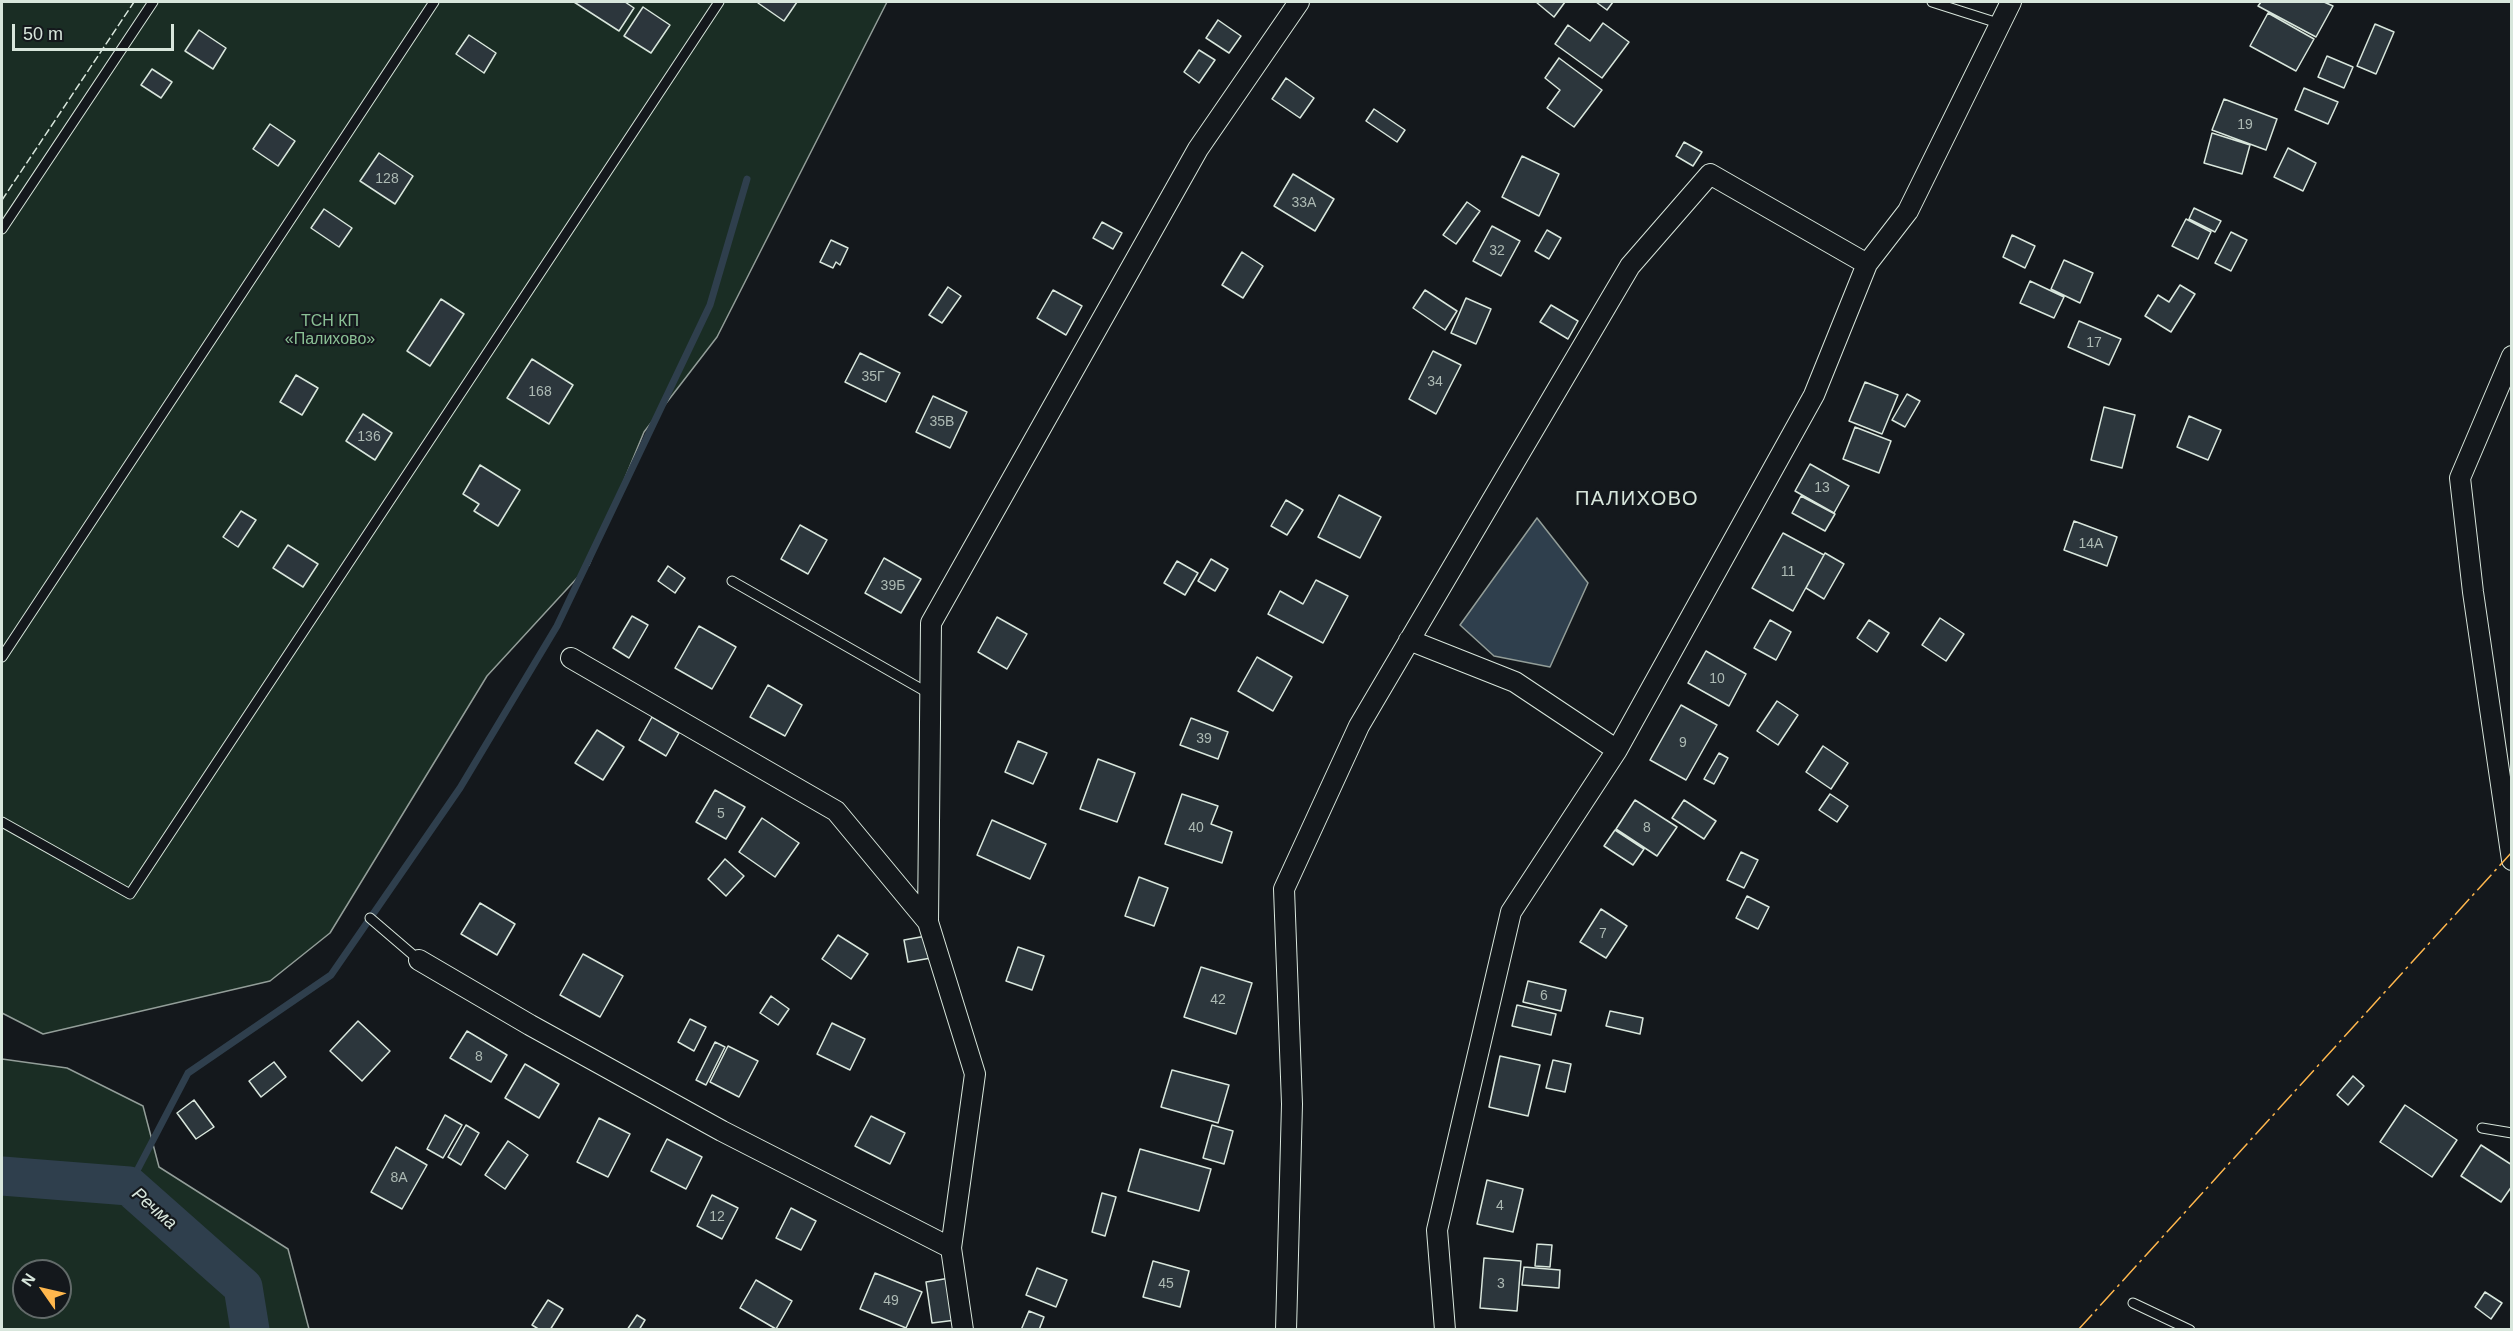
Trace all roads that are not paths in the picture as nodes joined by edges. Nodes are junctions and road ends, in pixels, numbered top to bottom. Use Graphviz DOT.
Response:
graph roads {
  1 [pos="153,2"];
  2 [pos="434,2"];
  3 [pos="719,2"];
  4 [pos="1299,2"];
  5 [pos="1932,2"];
  6 [pos="2011,2"];
  7 [pos="2001,24"];
  8 [pos="2,229"];
  9 [pos="1867,264"];
  10 [pos="2511,356"];
  11 [pos="732,581"];
  12 [pos="1409,640"];
  13 [pos="2,657"];
  14 [pos="571,658"];
  15 [pos="930,694"];
  16 [pos="1617,750"];
  17 [pos="2,822"];
  18 [pos="2511,860"];
  19 [pos="370,918"];
  20 [pos="928,922"];
  21 [pos="420,960"];
  22 [pos="2482,1128"];
  23 [pos="2511,1133"];
  24 [pos="951,1248"];
  25 [pos="2133,1303"];
  26 [pos="963,1329"];
  27 [pos="1286,1329"];
  28 [pos="1444,1329"];
  29 [pos="2190,1329"];
  1 -- 8 [label="lane"];
  2 -- 13 [label="lane"];
  3 -- 17 [label="lane"];
  4 -- 15 [label="street"];
  5 -- 7 [label="lane"];
  6 -- 7 [label="street"];
  7 -- 9 [label="street"];
  9 -- 12 [label="street"];
  9 -- 16 [label="street"];
  10 -- 18 [label="street"];
  11 -- 15 [label="lane"];
  12 -- 16 [label="street"];
  12 -- 27 [label="street"];
  14 -- 20 [label="street"];
  15 -- 20 [label="street"];
  16 -- 28 [label="street"];
  19 -- 21 [label="lane"];
  20 -- 24 [label="street"];
  21 -- 24 [label="street"];
  22 -- 23 [label="lane"];
  24 -- 26 [label="street"];
  25 -- 29 [label="lane"];
}
